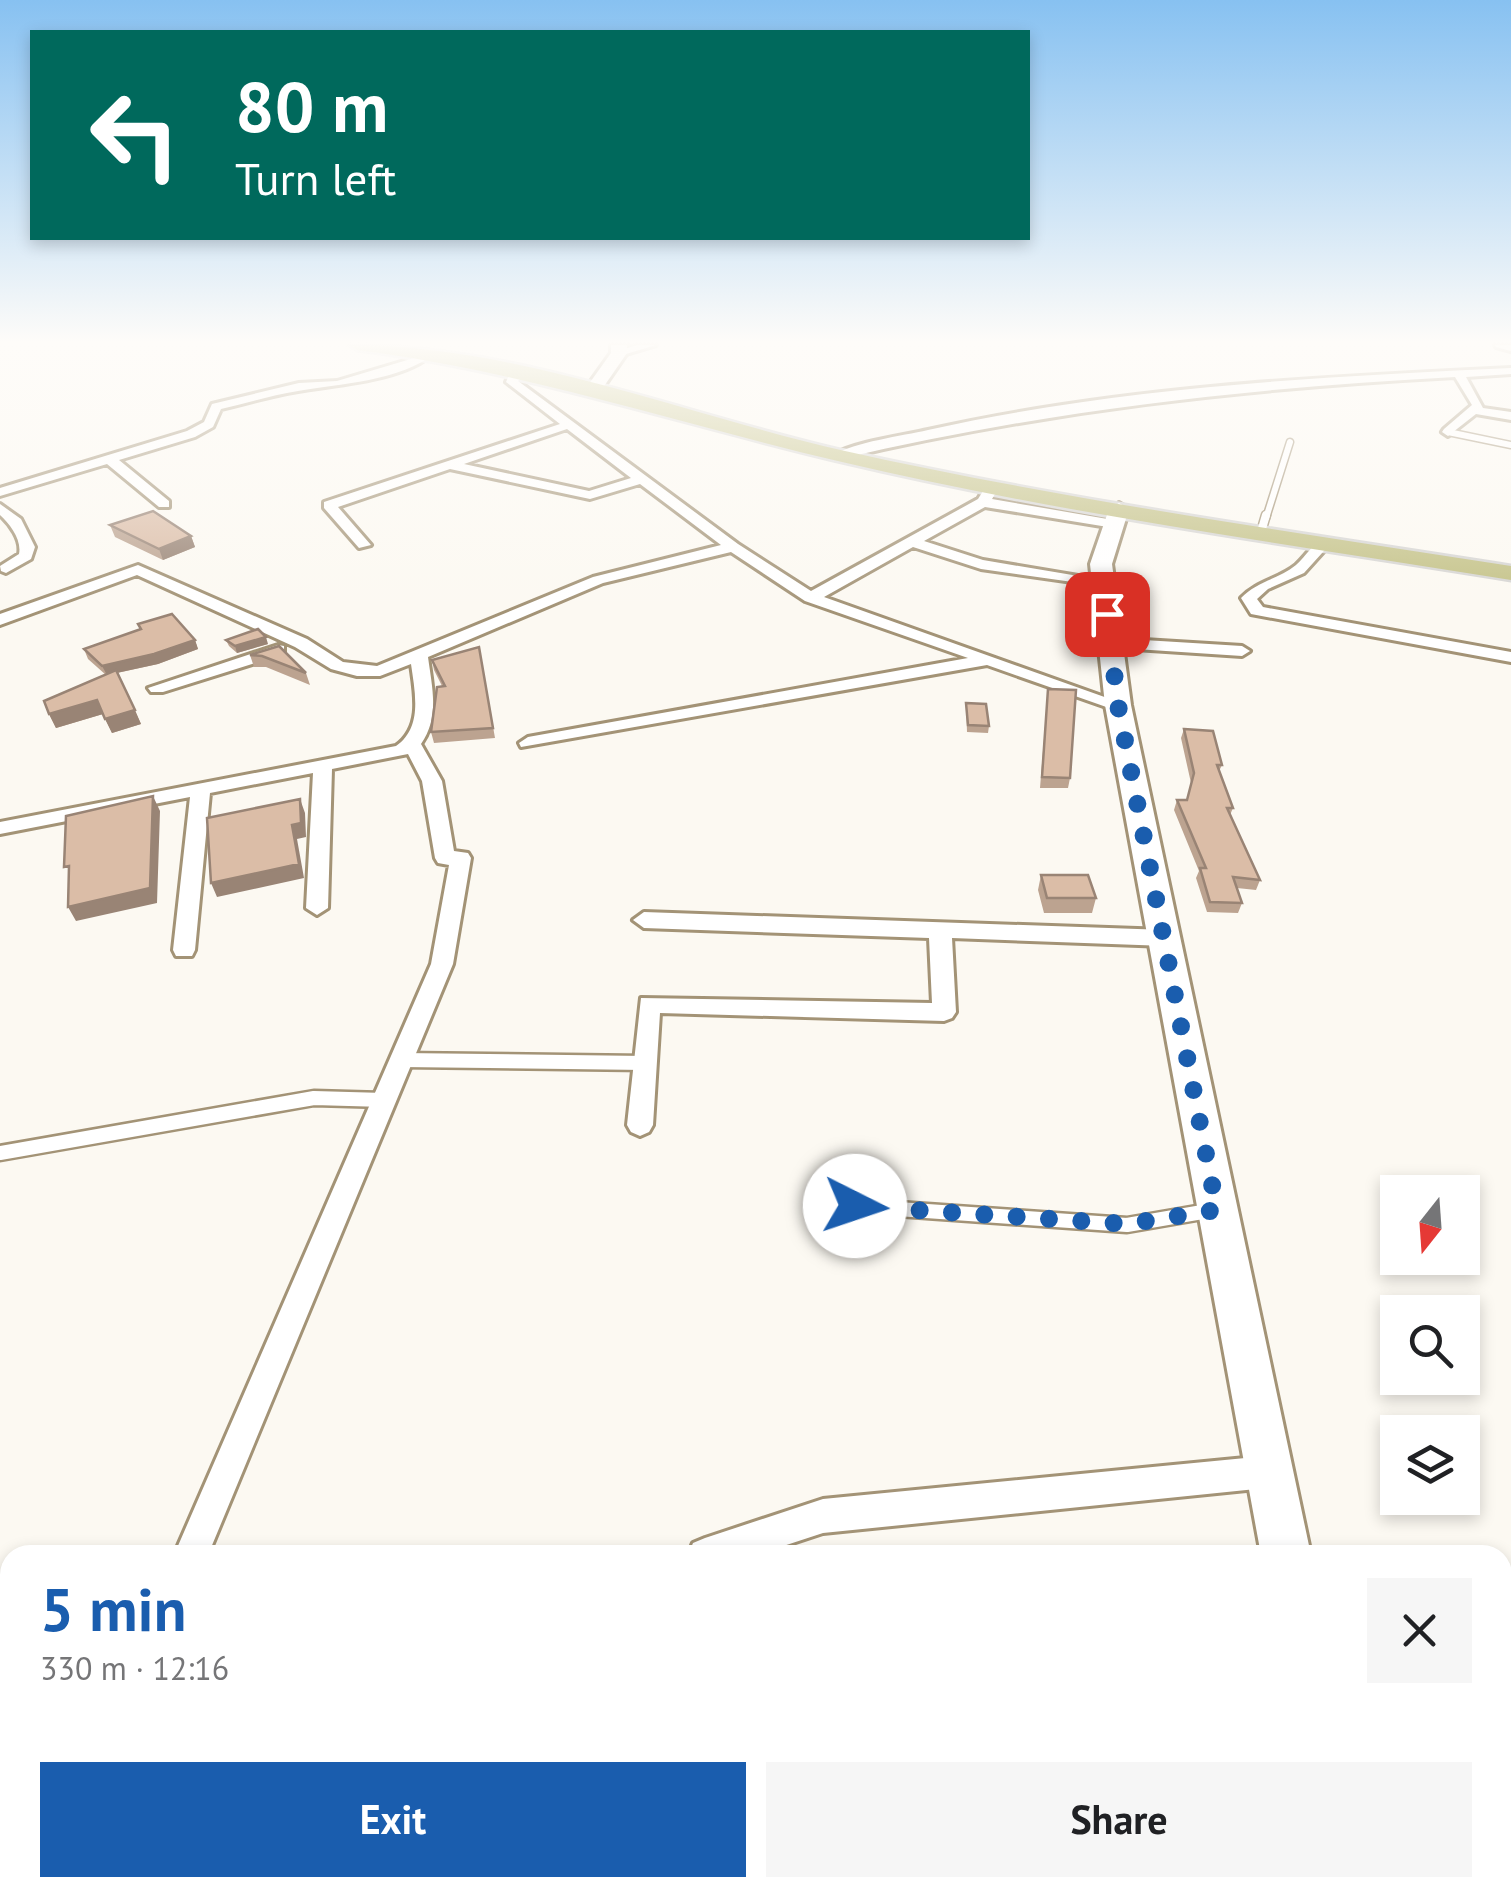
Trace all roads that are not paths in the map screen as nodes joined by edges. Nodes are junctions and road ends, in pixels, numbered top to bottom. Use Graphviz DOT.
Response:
graph roads {
  1 [pos="188,434"];
  2 [pos="543,434"];
  3 [pos="583,434"];
  4 [pos="759,434"];
  5 [pos="938,434"];
  6 [pos="1455,434"];
  7 [pos="1290,442"];
  8 [pos="1511,445"];
  9 [pos="840,456"];
  10 [pos="110,459"];
  11 [pos="450,465"];
  12 [pos="640,479"];
  13 [pos="0,492"];
  14 [pos="988,494"];
  15 [pos="164,504"];
  16 [pos="0,508"];
  17 [pos="1116,516"];
  18 [pos="1261,532"];
  19 [pos="911,542"];
  20 [pos="1325,542"];
  21 [pos="364,545"];
  22 [pos="733,547"];
  23 [pos="6,568"];
  24 [pos="1511,572"];
  25 [pos="1103,584"];
  26 [pos="811,598"];
  27 [pos="0,620"];
  28 [pos="301,643"];
  29 [pos="1110,643"];
  30 [pos="1242,651"];
  31 [pos="419,656"];
  32 [pos="1511,657"];
  33 [pos="988,660"];
  34 [pos="157,688"];
  35 [pos="1118,705"];
  36 [pos="528,743"];
  37 [pos="413,745"];
  38 [pos="324,765"];
  39 [pos="201,789"];
  40 [pos="0,828"];
  41 [pos="317,908"];
  42 [pos="644,920"];
  43 [pos="940,930"];
  44 [pos="1166,938"];
  45 [pos="184,950"];
  46 [pos="401,1060"];
  47 [pos="645,1063"];
  48 [pos="384,1100"];
  49 [pos="640,1125"];
  50 [pos="0,1153"];
  51 [pos="855,1206"];
  52 [pos="1217,1210"];
  53 [pos="1266,1472"];
  54 [pos="195,1545"];
  55 [pos="735,1545"];
  56 [pos="1284,1545"];
  1 -- 10 [label="street"];
  2 -- 11 [label="street"];
  3 -- 12 [label="street"];
  4 -- 9 [label="main road"];
  5 -- 9 [label="street"];
  6 -- 8 [label="lane"];
  7 -- 18 [label="lane"];
  9 -- 14 [label="main road"];
  10 -- 13 [label="street"];
  10 -- 15 [label="street"];
  11 -- 12 [label="street"];
  11 -- 21 [label="street"];
  12 -- 22 [label="street"];
  14 -- 17 [label="main road"];
  14 -- 19 [label="street"];
  16 -- 23 [label="street"];
  17 -- 18 [label="main road"];
  17 -- 25 [label="street"];
  18 -- 20 [label="main road"];
  19 -- 25 [label="street"];
  19 -- 26 [label="street"];
  20 -- 24 [label="main road"];
  20 -- 32 [label="street"];
  22 -- 26 [label="street"];
  22 -- 31 [label="street"];
  25 -- 29 [label="street"];
  26 -- 33 [label="street"];
  27 -- 28 [label="street"];
  28 -- 31 [label="street"];
  28 -- 34 [label="street"];
  29 -- 30 [label="street"];
  29 -- 35 [label="street"];
  31 -- 37 [label="street"];
  33 -- 35 [label="street"];
  33 -- 36 [label="street"];
  35 -- 44 [label="street"];
  37 -- 38 [label="street"];
  37 -- 46 [label="street"];
  38 -- 39 [label="street"];
  38 -- 41 [label="street"];
  39 -- 40 [label="street"];
  39 -- 45 [label="street"];
  42 -- 43 [label="street"];
  43 -- 44 [label="street"];
  43 -- 47 [label="street"];
  44 -- 52 [label="street"];
  46 -- 47 [label="lane"];
  46 -- 48 [label="street"];
  47 -- 49 [label="street"];
  48 -- 50 [label="lane"];
  48 -- 54 [label="street"];
  51 -- 52 [label="lane"];
  52 -- 53 [label="street"];
  53 -- 55 [label="street"];
  53 -- 56 [label="street"];
}
